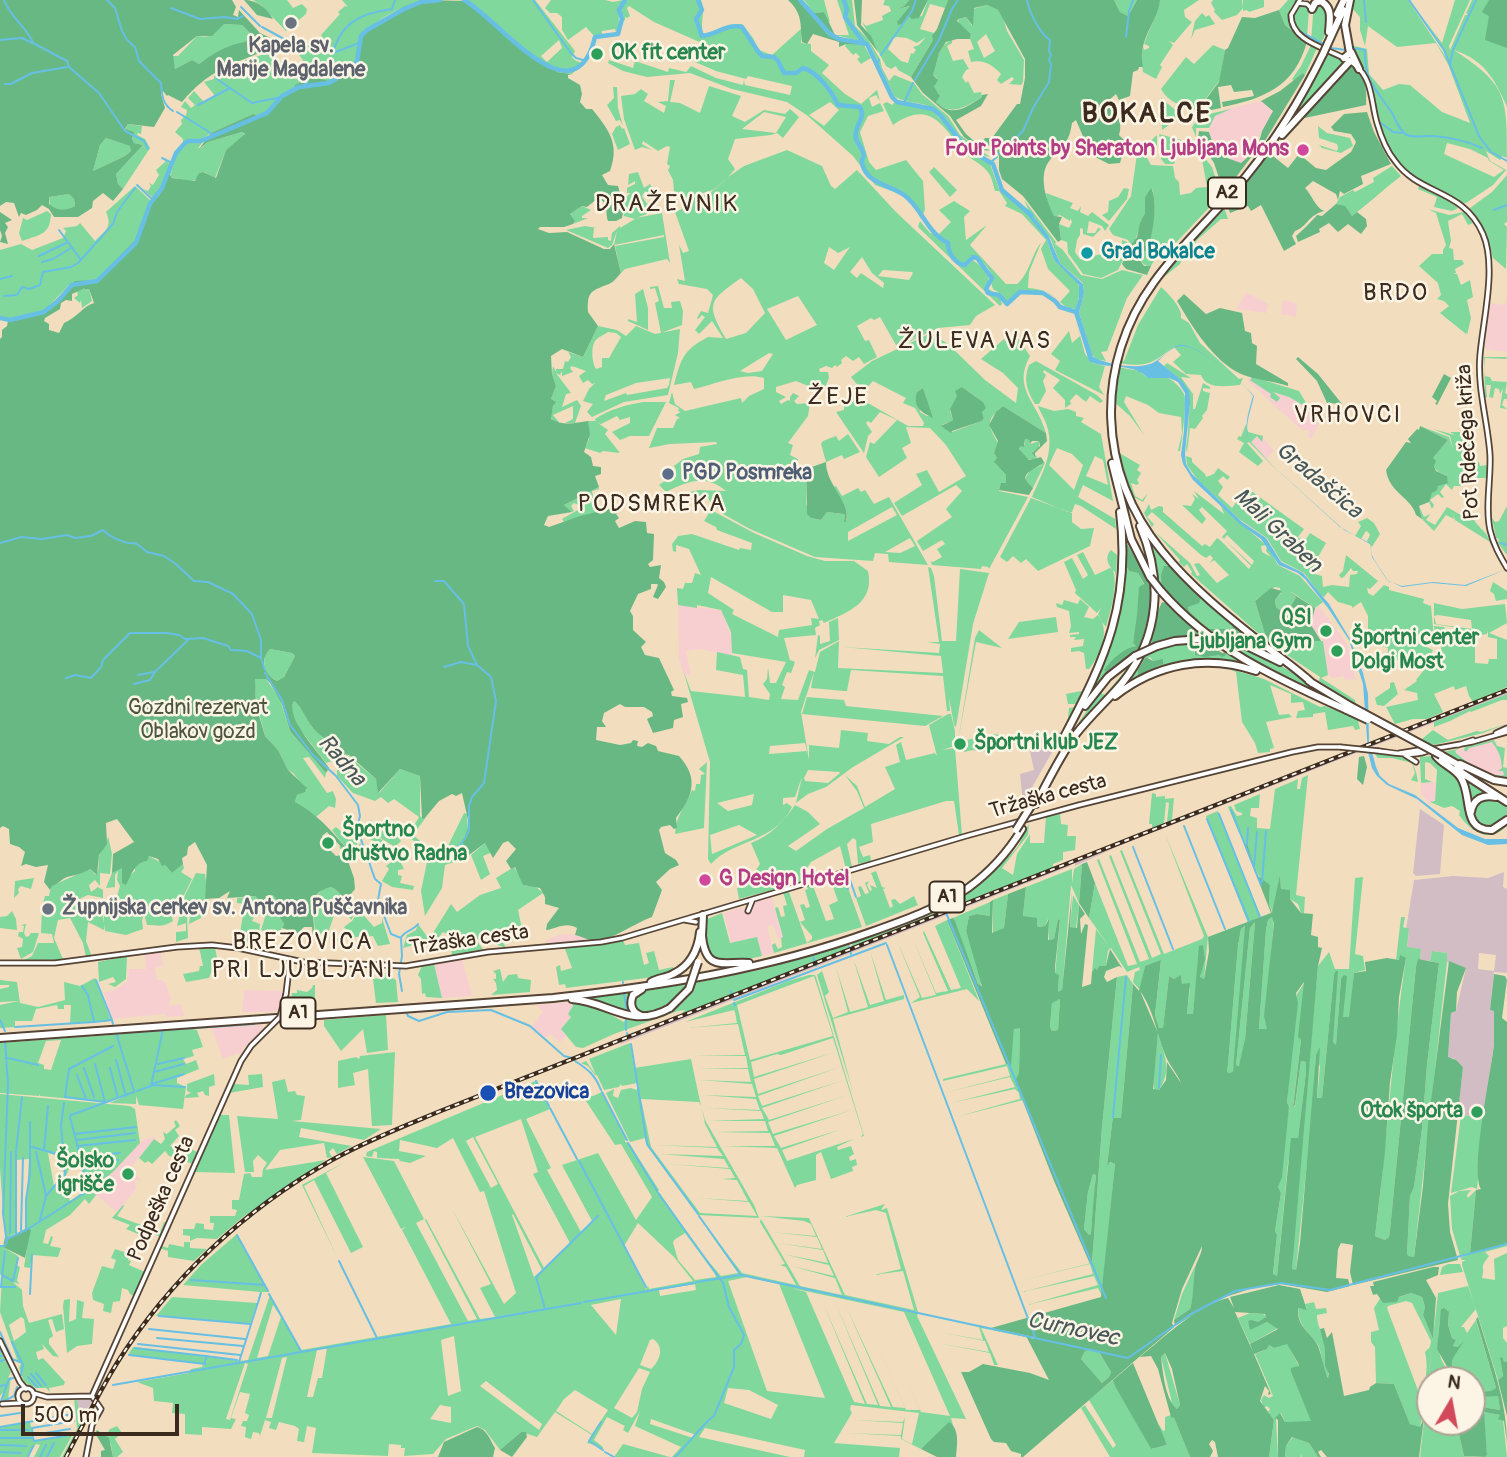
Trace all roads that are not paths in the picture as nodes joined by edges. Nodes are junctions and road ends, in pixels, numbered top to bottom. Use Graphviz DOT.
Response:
graph roads {
  1 [pos="1320,0"];
  2 [pos="1347,0"];
  3 [pos="1300,2"];
  4 [pos="1312,9"];
  5 [pos="1329,32"];
  6 [pos="1327,42"];
  7 [pos="1350,51"];
  8 [pos="1321,53"];
  9 [pos="1347,60"];
  10 [pos="1359,69"];
  11 [pos="1259,159"];
  12 [pos="1153,280"];
  13 [pos="1112,372"];
  14 [pos="1118,489"];
  15 [pos="1126,495"];
  16 [pos="1507,568"];
  17 [pos="1286,682"];
  18 [pos="1312,683"];
  19 [pos="1097,710"];
  20 [pos="1351,710"];
  21 [pos="1507,730"];
  22 [pos="1063,745"];
  23 [pos="1402,754"];
  24 [pos="1440,756"];
  25 [pos="1416,762"];
  26 [pos="1507,782"];
  27 [pos="1507,801"];
  28 [pos="1033,805"];
  29 [pos="1507,820"];
  30 [pos="1472,821"];
  31 [pos="1019,830"];
  32 [pos="757,897"];
  33 [pos="733,905"];
  34 [pos="701,922"];
  35 [pos="290,960"];
  36 [pos="0,963"];
  37 [pos="749,963"];
  38 [pos="653,983"];
  39 [pos="553,998"];
  40 [pos="648,1017"];
  41 [pos="0,1036"];
  42 [pos="0,1341"];
  43 [pos="20,1382"];
  44 [pos="26,1389"];
  45 [pos="19,1394"];
  46 [pos="33,1394"];
  47 [pos="92,1396"];
  48 [pos="41,1397"];
  49 [pos="33,1399"];
  50 [pos="9,1403"];
  51 [pos="22,1403"];
  52 [pos="2,1404"];
  53 [pos="86,1457"];
  1 -- 4 [label="highway"];
  1 -- 5 [label="highway"];
  2 -- 5 [label="highway, A2"];
  2 -- 6 [label="highway, A2"];
  2 -- 7 [label="highway"];
  3 -- 4 [label="main road"];
  3 -- 9 [label="main road"];
  5 -- 6 [label="highway, A2"];
  6 -- 8 [label="highway, A2, bridge"];
  7 -- 9 [label="highway"];
  7 -- 10 [label="highway"];
  8 -- 11 [label="highway, A2"];
  8 -- 12 [label="highway, A2"];
  9 -- 10 [label="main road"];
  9 -- 11 [label="highway"];
  10 -- 16 [label="main road, Pot Rdečega križa"];
  11 -- 12 [label="highway, A2"];
  12 -- 13 [label="highway, A2"];
  13 -- 14 [label="highway, A2"];
  13 -- 15 [label="highway, A2"];
  14 -- 17 [label="highway, A2, bridge"];
  14 -- 22 [label="highway"];
  15 -- 18 [label="highway, A2"];
  15 -- 19 [label="highway"];
  17 -- 19 [label="highway, A1"];
  17 -- 20 [label="highway, A1"];
  18 -- 20 [label="highway, A1"];
  18 -- 22 [label="highway, A1, bridge"];
  19 -- 28 [label="highway, A1"];
  20 -- 24 [label="highway, A1, bridge"];
  21 -- 24 [label="main road, Tržaška cesta"];
  22 -- 28 [label="highway, A1"];
  23 -- 24 [label="main road, Tržaška cesta"];
  23 -- 24 [label="main road, Tržaška cesta"];
  23 -- 25 [label="main road"];
  23 -- 32 [label="main road, Tržaška cesta, bridge"];
  24 -- 26 [label="highway"];
  24 -- 27 [label="highway, A1"];
  24 -- 30 [label="highway"];
  27 -- 30 [label="highway"];
  28 -- 31 [label="highway, A1, bridge"];
  29 -- 30 [label="highway"];
  31 -- 37 [label="highway, A1"];
  31 -- 38 [label="highway, A1"];
  32 -- 33 [label="main road, Tržaška cesta"];
  32 -- 33 [label="main road"];
  33 -- 34 [label="main road, Tržaška cesta"];
  34 -- 35 [label="main road, Tržaška cesta"];
  34 -- 37 [label="highway"];
  34 -- 38 [label="highway"];
  34 -- 40 [label="highway, bridge"];
  35 -- 36 [label="main road, Tržaška cesta"];
  35 -- 47 [label="main road, Podpeška cesta, bridge"];
  37 -- 38 [label="highway, A1"];
  38 -- 39 [label="highway, A1"];
  38 -- 40 [label="highway"];
  38 -- 41 [label="highway, A1"];
  39 -- 40 [label="highway"];
  39 -- 41 [label="highway, A1"];
  42 -- 43 [label="main road"];
  43 -- 44 [label="main road"];
  43 -- 45 [label="main road"];
  44 -- 45 [label="main road"];
  44 -- 46 [label="main road"];
  45 -- 50 [label="main road"];
  45 -- 51 [label="main road"];
  46 -- 48 [label="main road"];
  46 -- 49 [label="main road"];
  47 -- 48 [label="main road"];
  47 -- 53 [label="main road, Podpeška cesta"];
  48 -- 49 [label="main road"];
  49 -- 51 [label="main road"];
  50 -- 51 [label="main road"];
  50 -- 52 [label="main road"];
}
